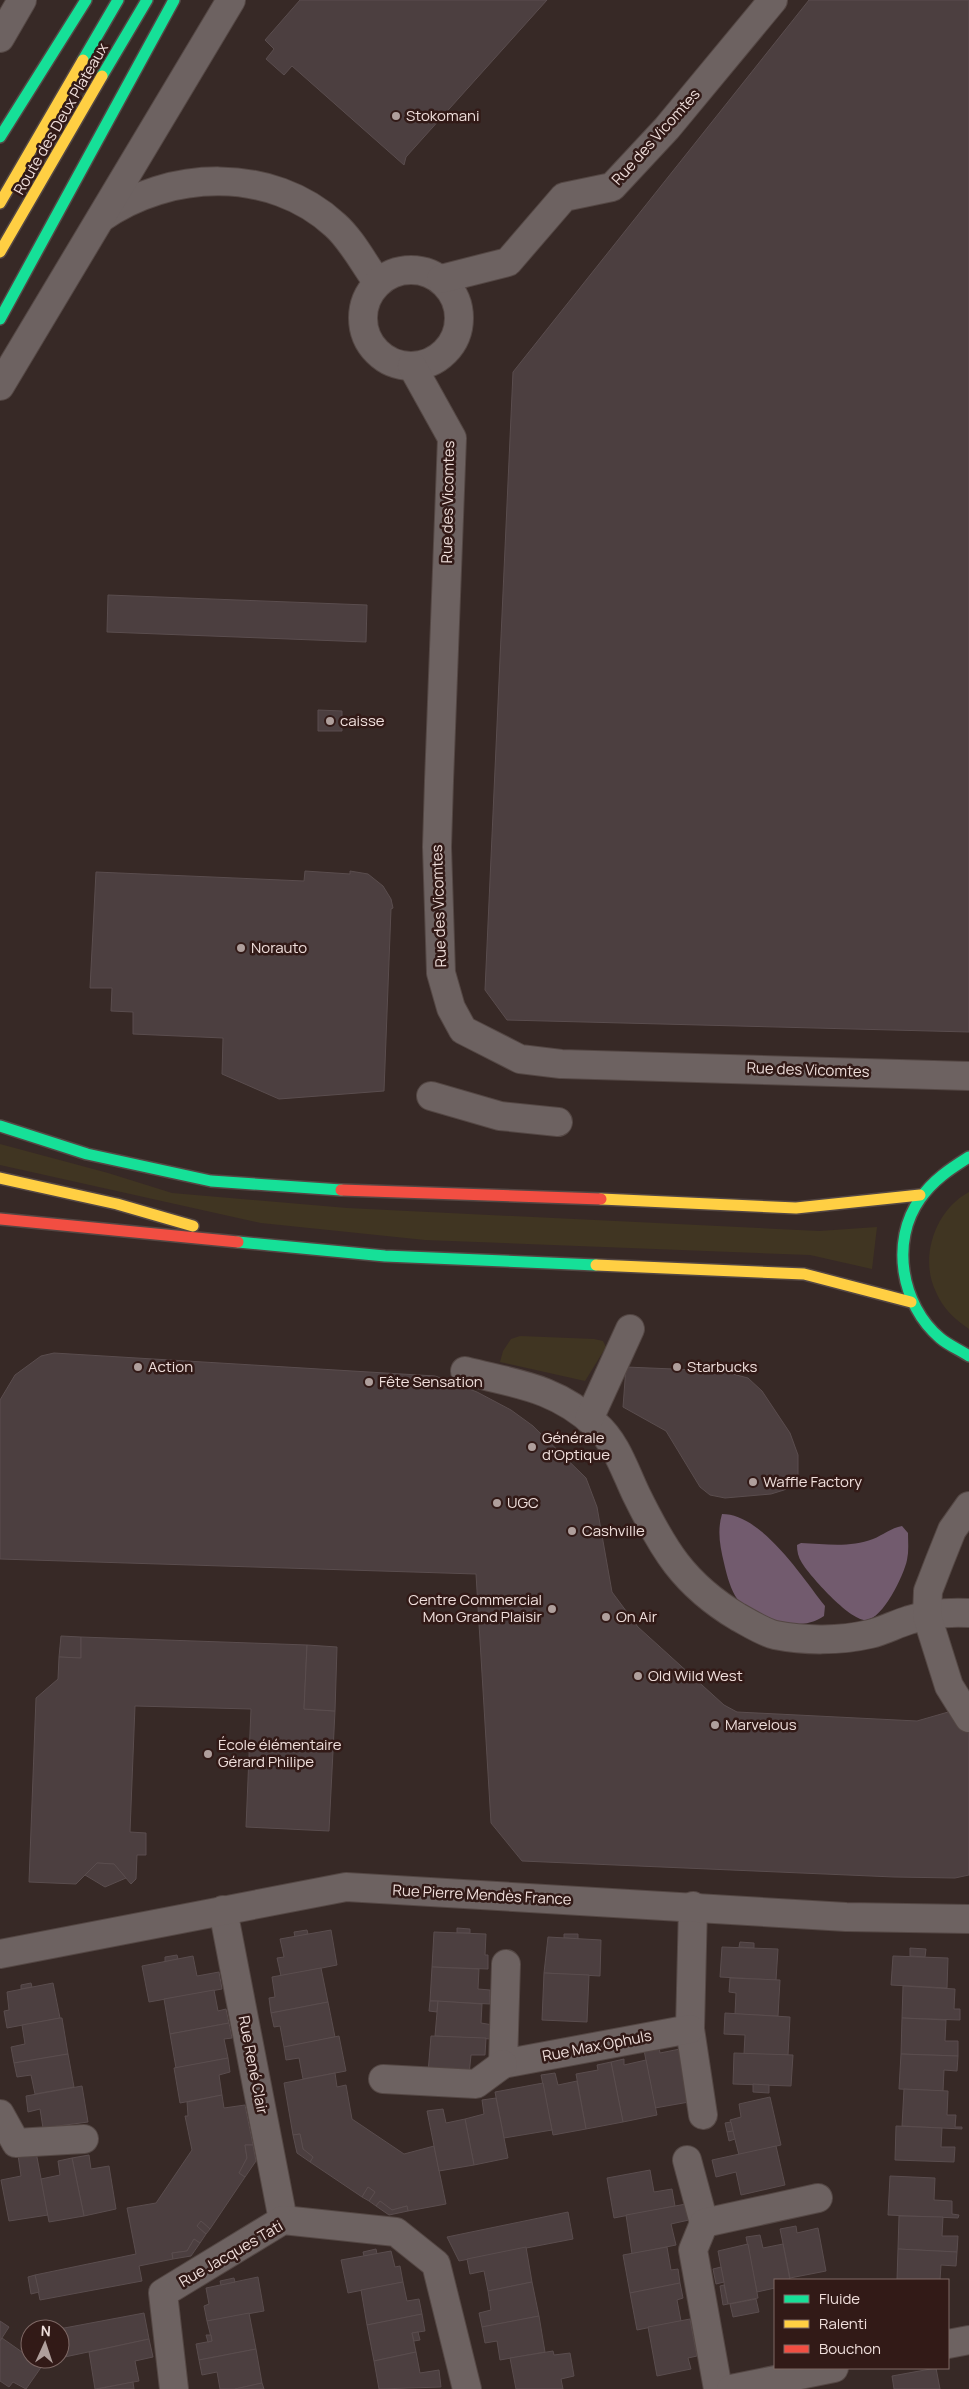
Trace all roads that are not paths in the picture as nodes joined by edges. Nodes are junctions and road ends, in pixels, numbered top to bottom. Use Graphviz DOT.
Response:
graph roads {
  1 [pos="22,0"];
  2 [pos="86,0"];
  3 [pos="118,0"];
  4 [pos="147,0"];
  5 [pos="174,0"];
  6 [pos="231,0"];
  7 [pos="773,0"];
  8 [pos="0,38"];
  9 [pos="0,136"];
  10 [pos="0,204"];
  11 [pos="100,218"];
  12 [pos="0,252"];
  13 [pos="441,279"];
  14 [pos="378,282"];
  15 [pos="0,319"];
  16 [pos="412,366"];
  17 [pos="0,386"];
  18 [pos="969,1076"];
  19 [pos="431,1096"];
  20 [pos="558,1122"];
  21 [pos="0,1126"];
  22 [pos="969,1156"];
  23 [pos="0,1178"];
  24 [pos="920,1196"];
  25 [pos="0,1219"];
  26 [pos="251,1242"];
  27 [pos="911,1302"];
  28 [pos="630,1329"];
  29 [pos="969,1356"];
  30 [pos="465,1371"];
  31 [pos="589,1419"];
  32 [pos="969,1506"];
  33 [pos="969,1613"];
  34 [pos="927,1616"];
  35 [pos="969,1718"];
  36 [pos="693,1906"];
  37 [pos="223,1910"];
  38 [pos="969,1919"];
  39 [pos="0,1954"];
  40 [pos="506,1964"];
  41 [pos="690,2028"];
  42 [pos="503,2064"];
  43 [pos="383,2079"];
  44 [pos="0,2114"];
  45 [pos="703,2115"];
  46 [pos="84,2139"];
  47 [pos="688,2160"];
  48 [pos="818,2198"];
  49 [pos="284,2220"];
  50 [pos="704,2223"];
  51 [pos="969,2340"];
  52 [pos="949,2344"];
  53 [pos="829,2369"];
  54 [pos="174,2389"];
  55 [pos="467,2389"];
  56 [pos="718,2389"];
  57 [pos="731,2389"];
  1 -- 8 [label="street"];
  2 -- 9 [label="main road"];
  3 -- 10 [label="main road, Route des Deux Plateaux"];
  4 -- 12 [label="main road, Route des Deux Plateaux"];
  5 -- 15 [label="main road"];
  6 -- 11 [label="street"];
  7 -- 13 [label="street, Rue des Vicomtes"];
  11 -- 14 [label="street"];
  11 -- 17 [label="street"];
  13 -- 14 [label="street"];
  13 -- 16 [label="street"];
  14 -- 16 [label="street"];
  16 -- 18 [label="street, Rue des Vicomtes"];
  19 -- 20 [label="street"];
  21 -- 24 [label="main road"];
  22 -- 24 [label="main road"];
  23 -- 26 [label="main road"];
  24 -- 27 [label="main road"];
  25 -- 26 [label="main road"];
  26 -- 27 [label="main road"];
  27 -- 29 [label="main road"];
  28 -- 31 [label="street"];
  30 -- 31 [label="street"];
  31 -- 34 [label="street"];
  32 -- 34 [label="street"];
  33 -- 34 [label="street"];
  34 -- 35 [label="street"];
  36 -- 37 [label="street, Rue Pierre Mendès France"];
  36 -- 38 [label="street, Rue Pierre Mendès France"];
  36 -- 41 [label="street"];
  37 -- 39 [label="street, Rue Pierre Mendès France"];
  37 -- 49 [label="street, Rue René Clair"];
  40 -- 42 [label="street"];
  41 -- 42 [label="street, Rue Max Ophuls"];
  41 -- 45 [label="street"];
  42 -- 43 [label="street, Rue Max Ophuls"];
  44 -- 46 [label="street"];
  47 -- 50 [label="street"];
  48 -- 50 [label="street"];
  49 -- 54 [label="street, Rue Jacques Tati"];
  49 -- 55 [label="street, Rue Jacques Tati"];
  50 -- 56 [label="street"];
  51 -- 52 [label="street"];
  53 -- 57 [label="street"];
}
